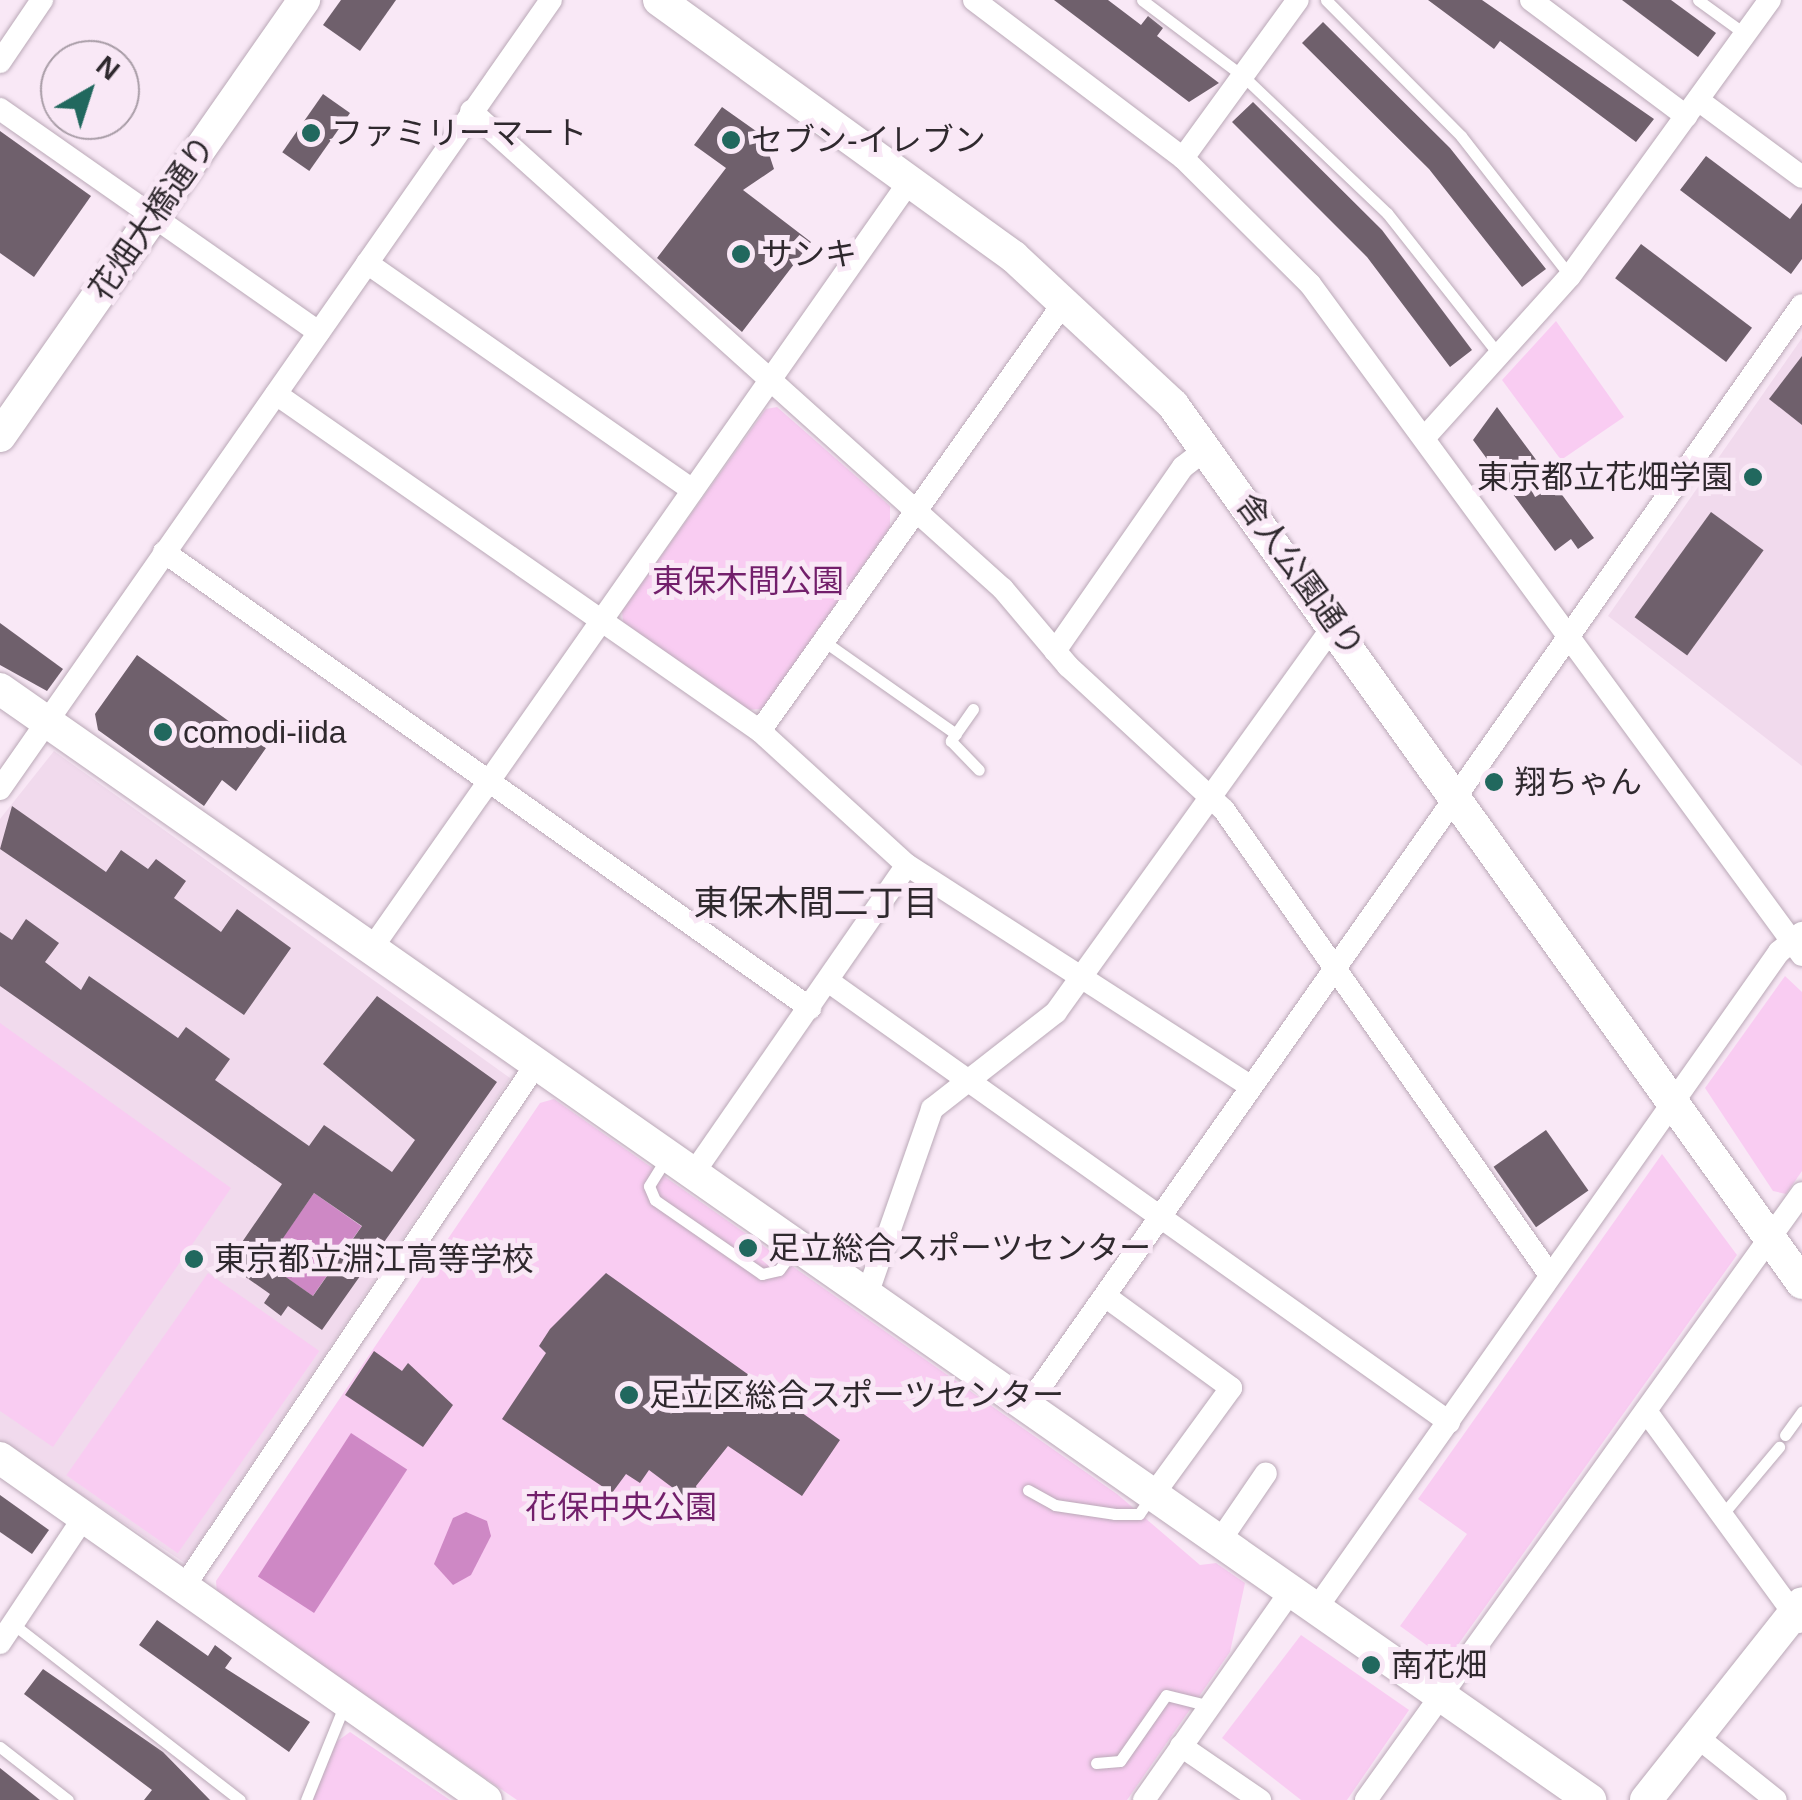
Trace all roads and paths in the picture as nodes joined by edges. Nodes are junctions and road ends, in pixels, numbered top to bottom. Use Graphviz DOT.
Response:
graph roads {
  1 [pos="42,0"];
  2 [pos="304,0"];
  3 [pos="551,0"];
  4 [pos="659,0"];
  5 [pos="974,0"];
  6 [pos="1142,0"];
  7 [pos="1298,0"];
  8 [pos="1326,0"];
  9 [pos="1531,0"];
  10 [pos="1698,0"];
  11 [pos="1770,0"];
  12 [pos="1745,34"];
  13 [pos="0,62"];
  14 [pos="1244,76"];
  15 [pos="1692,108"];
  16 [pos="0,109"];
  17 [pos="471,111"];
  18 [pos="1182,158"];
  19 [pos="1802,178"];
  20 [pos="909,182"];
  21 [pos="153,216"];
  22 [pos="367,263"];
  23 [pos="1570,276"];
  24 [pos="1065,300"];
  25 [pos="1802,306"];
  26 [pos="318,332"];
  27 [pos="1499,356"];
  28 [pos="769,380"];
  29 [pos="276,394"];
  30 [pos="0,436"];
  31 [pos="1426,436"];
  32 [pos="1207,448"];
  33 [pos="692,490"];
  34 [pos="916,512"];
  35 [pos="164,552"];
  36 [pos="600,622"];
  37 [pos="1335,624"];
  38 [pos="1570,634"];
  39 [pos="825,642"];
  40 [pos="1055,651"];
  41 [pos="0,689"];
  42 [pos="973,709"];
  43 [pos="47,722"];
  44 [pos="760,732"];
  45 [pos="956,734"];
  46 [pos="979,770"];
  47 [pos="490,779"];
  48 [pos="0,789"];
  49 [pos="1210,796"];
  50 [pos="1457,796"];
  51 [pos="907,865"];
  52 [pos="1799,943"];
  53 [pos="372,948"];
  54 [pos="1335,968"];
  55 [pos="1085,976"];
  56 [pos="828,981"];
  57 [pos="810,1008"];
  58 [pos="537,1062"];
  59 [pos="963,1078"];
  60 [pos="1252,1087"];
  61 [pos="1673,1102"];
  62 [pos="682,1163"];
  63 [pos="1802,1193"];
  64 [pos="1161,1216"];
  65 [pos="1770,1239"];
  66 [pos="798,1244"];
  67 [pos="1550,1275"];
  68 [pos="1802,1283"];
  69 [pos="868,1292"];
  70 [pos="1105,1296"];
  71 [pos="1026,1406"];
  72 [pos="1646,1410"];
  73 [pos="1802,1412"];
  74 [pos="1449,1422"];
  75 [pos="0,1458"];
  76 [pos="1266,1473"];
  77 [pos="1028,1490"];
  78 [pos="1153,1495"];
  79 [pos="1722,1515"];
  80 [pos="84,1517"];
  81 [pos="1219,1542"];
  82 [pos="183,1588"];
  83 [pos="1303,1600"];
  84 [pos="1799,1614"];
  85 [pos="6,1634"];
  86 [pos="1442,1697"];
  87 [pos="346,1703"];
  88 [pos="1210,1706"];
  89 [pos="1696,1736"];
  90 [pos="1181,1746"];
  91 [pos="0,1747"];
  92 [pos="1096,1763"];
  93 [pos="68,1800"];
  94 [pos="240,1800"];
  95 [pos="306,1800"];
  96 [pos="486,1800"];
  97 [pos="1144,1800"];
  98 [pos="1260,1800"];
  99 [pos="1366,1800"];
  100 [pos="1590,1800"];
  101 [pos="1646,1800"];
  102 [pos="1776,1800"];
  1 -- 13 [label="street"];
  2 -- 21 [label="street, 花畑大橋通り"];
  3 -- 17 [label="street"];
  4 -- 20 [label="street, 舎人公園通り"];
  5 -- 18 [label="street"];
  6 -- 14 [label="lane"];
  7 -- 14 [label="street"];
  8 -- 23 [label="lane"];
  9 -- 15 [label="street"];
  10 -- 12 [label="lane"];
  11 -- 12 [label="street"];
  12 -- 15 [label="street"];
  14 -- 18 [label="street"];
  14 -- 27 [label="lane"];
  15 -- 19 [label="street"];
  15 -- 23 [label="street"];
  16 -- 21 [label="street"];
  17 -- 22 [label="street"];
  17 -- 28 [label="street"];
  18 -- 31 [label="street"];
  20 -- 24 [label="street, 舎人公園通り"];
  20 -- 28 [label="street"];
  21 -- 26 [label="street"];
  21 -- 30 [label="street, 花畑大橋通り"];
  22 -- 26 [label="street"];
  22 -- 33 [label="street"];
  23 -- 27 [label="street"];
  24 -- 32 [label="street, 舎人公園通り"];
  24 -- 34 [label="street"];
  25 -- 38 [label="street"];
  26 -- 29 [label="street"];
  27 -- 31 [label="street"];
  28 -- 33 [label="street"];
  28 -- 34 [label="street"];
  29 -- 35 [label="street"];
  29 -- 36 [label="street"];
  31 -- 38 [label="street"];
  32 -- 37 [label="street, 舎人公園通り"];
  32 -- 40 [label="street"];
  33 -- 36 [label="street"];
  34 -- 39 [label="street"];
  34 -- 40 [label="street"];
  35 -- 43 [label="street"];
  35 -- 47 [label="street"];
  36 -- 44 [label="street"];
  36 -- 47 [label="street"];
  37 -- 49 [label="street"];
  37 -- 50 [label="street, 舎人公園通り"];
  38 -- 50 [label="street"];
  38 -- 52 [label="street"];
  39 -- 44 [label="street"];
  39 -- 45 [label="lane"];
  40 -- 49 [label="street"];
  41 -- 43 [label="street"];
  42 -- 45 [label="lane"];
  43 -- 48 [label="street"];
  43 -- 53 [label="street"];
  44 -- 51 [label="street"];
  45 -- 46 [label="lane"];
  47 -- 53 [label="street"];
  47 -- 57 [label="street"];
  49 -- 54 [label="street"];
  49 -- 55 [label="street"];
  50 -- 54 [label="street"];
  50 -- 61 [label="street, 舎人公園通り"];
  51 -- 55 [label="street"];
  51 -- 56 [label="street"];
  52 -- 61 [label="street"];
  53 -- 58 [label="street"];
  54 -- 60 [label="street"];
  54 -- 67 [label="street"];
  55 -- 59 [label="street"];
  55 -- 60 [label="street"];
  56 -- 57 [label="street"];
  56 -- 59 [label="street"];
  57 -- 62 [label="street"];
  58 -- 62 [label="street"];
  58 -- 82 [label="street"];
  59 -- 64 [label="street"];
  59 -- 69 [label="street"];
  60 -- 64 [label="street"];
  61 -- 65 [label="street, 舎人公園通り"];
  61 -- 67 [label="street"];
  62 -- 66 [label="street"];
  62 -- 66 [label="lane"];
  63 -- 65 [label="street"];
  64 -- 70 [label="street"];
  64 -- 74 [label="street"];
  65 -- 68 [label="street, 舎人公園通り"];
  65 -- 72 [label="street"];
  66 -- 69 [label="street"];
  67 -- 74 [label="street"];
  69 -- 71 [label="street"];
  70 -- 71 [label="street"];
  70 -- 78 [label="street"];
  71 -- 78 [label="street"];
  72 -- 79 [label="street"];
  72 -- 86 [label="street"];
  73 -- 79 [label="lane"];
  74 -- 83 [label="street"];
  75 -- 80 [label="street"];
  76 -- 81 [label="street"];
  77 -- 78 [label="lane"];
  78 -- 81 [label="street"];
  79 -- 84 [label="street"];
  80 -- 82 [label="street"];
  80 -- 85 [label="street"];
  81 -- 83 [label="street"];
  82 -- 87 [label="street"];
  83 -- 86 [label="street"];
  83 -- 88 [label="street"];
  84 -- 89 [label="street"];
  85 -- 94 [label="lane"];
  86 -- 99 [label="street"];
  86 -- 100 [label="street"];
  87 -- 95 [label="lane"];
  87 -- 96 [label="street"];
  88 -- 90 [label="street"];
  88 -- 92 [label="lane"];
  89 -- 101 [label="street"];
  89 -- 102 [label="street"];
  90 -- 97 [label="street"];
  90 -- 98 [label="street"];
  91 -- 93 [label="lane"];
}
